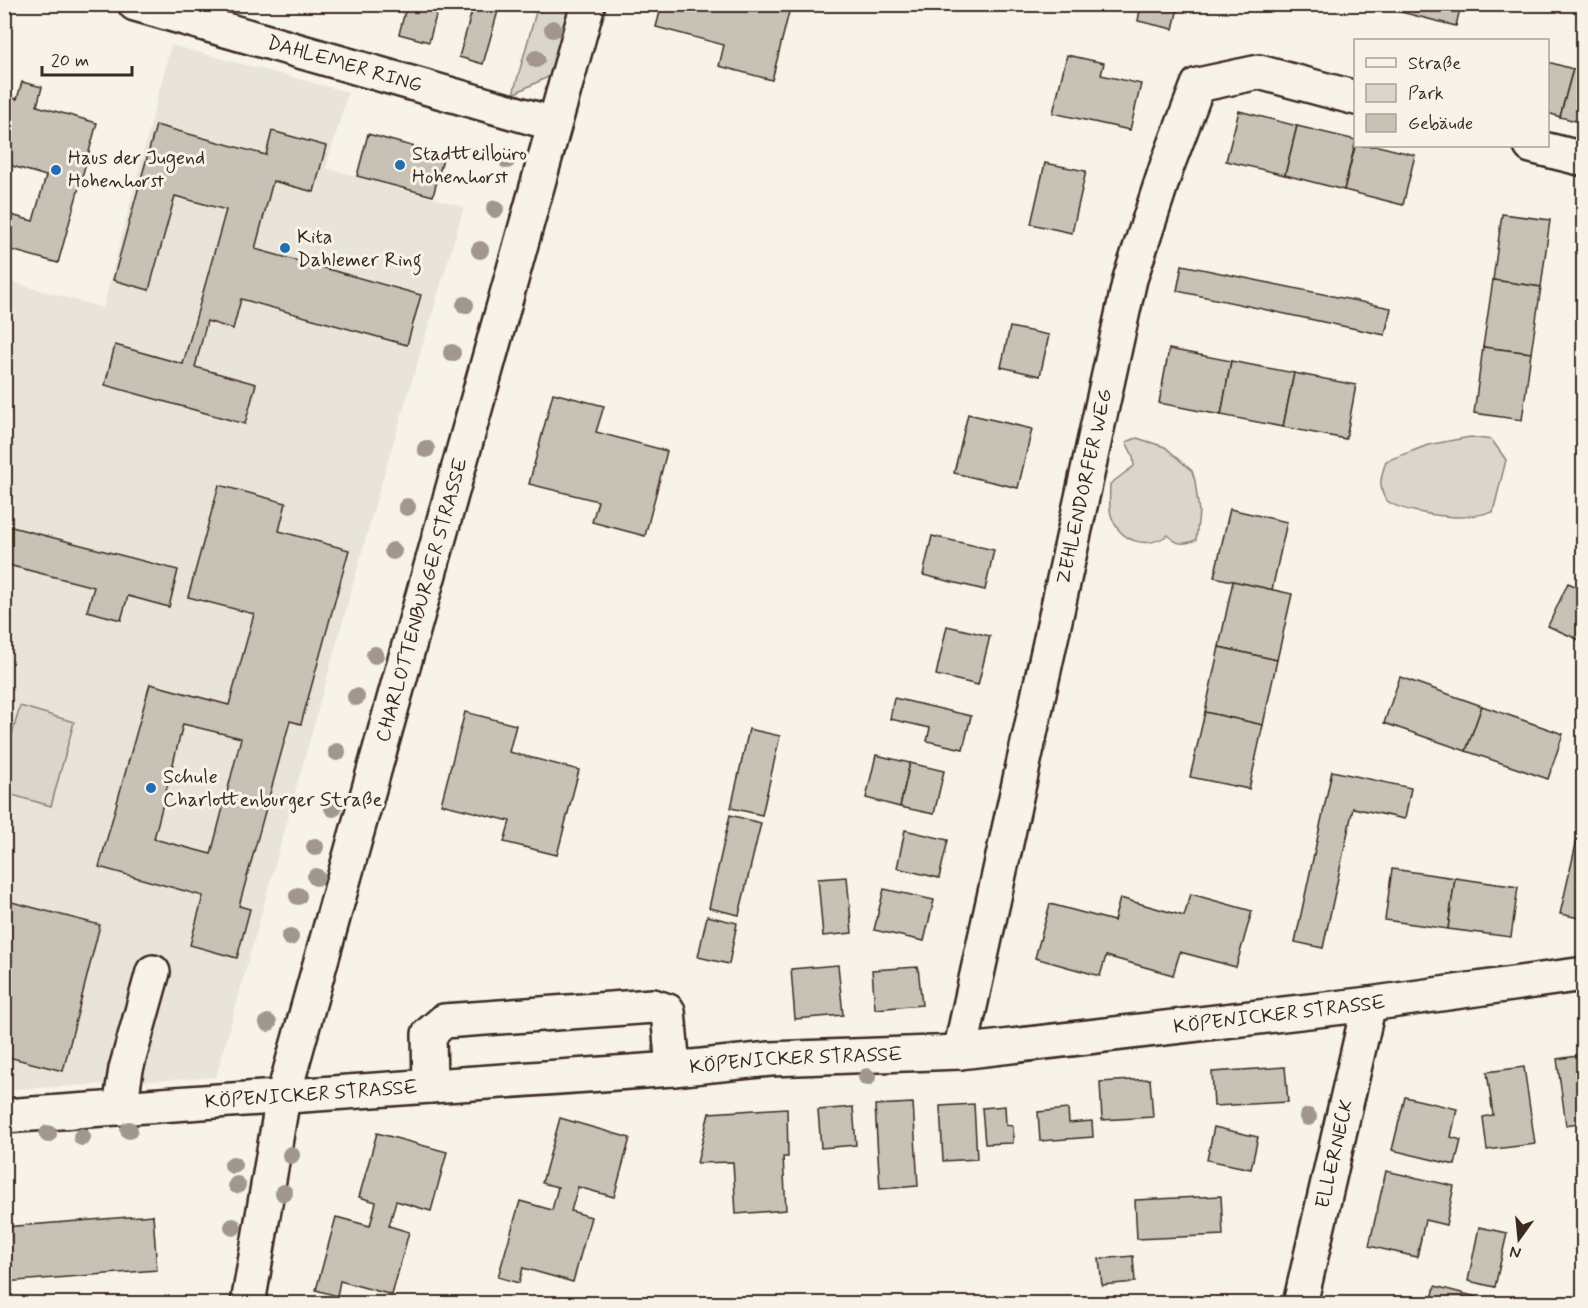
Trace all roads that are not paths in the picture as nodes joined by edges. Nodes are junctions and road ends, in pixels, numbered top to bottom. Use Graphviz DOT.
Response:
graph roads {
  1 [pos="135,4"];
  2 [pos="588,4"];
  3 [pos="1354,97"];
  4 [pos="554,124"];
  5 [pos="1535,147"];
  6 [pos="1584,159"];
  7 [pos="153,972"];
  8 [pos="1584,974"];
  9 [pos="1369,1004"];
  10 [pos="960,1052"];
  11 [pos="673,1069"];
  12 [pos="430,1086"];
  13 [pos="283,1097"];
  14 [pos="120,1108"];
  15 [pos="4,1116"];
  16 [pos="248,1304"];
  17 [pos="1300,1304"];
  1 -- 4 [label="street, DAHLEMER RING"];
  2 -- 4 [label="street, CHARLOTTENBURGER STRASSE"];
  3 -- 10 [label="street, ZEHLENDORFER WEG"];
  4 -- 13 [label="street, CHARLOTTENBURGER STRASSE"];
  5 -- 6 [label="street"];
  7 -- 14 [label="street"];
  8 -- 9 [label="street, KÖPENICKER STRASSE"];
  9 -- 10 [label="street, KÖPENICKER STRASSE"];
  9 -- 17 [label="street, ELLERNECK"];
  10 -- 11 [label="street, KÖPENICKER STRASSE"];
  11 -- 12 [label="street, KÖPENICKER STRASSE"];
  11 -- 12 [label="street"];
  12 -- 13 [label="street, KÖPENICKER STRASSE"];
  13 -- 14 [label="street, KÖPENICKER STRASSE"];
  13 -- 16 [label="street, CHARLOTTENBURGER STRASSE"];
  14 -- 15 [label="street, KÖPENICKER STRASSE"];
}
